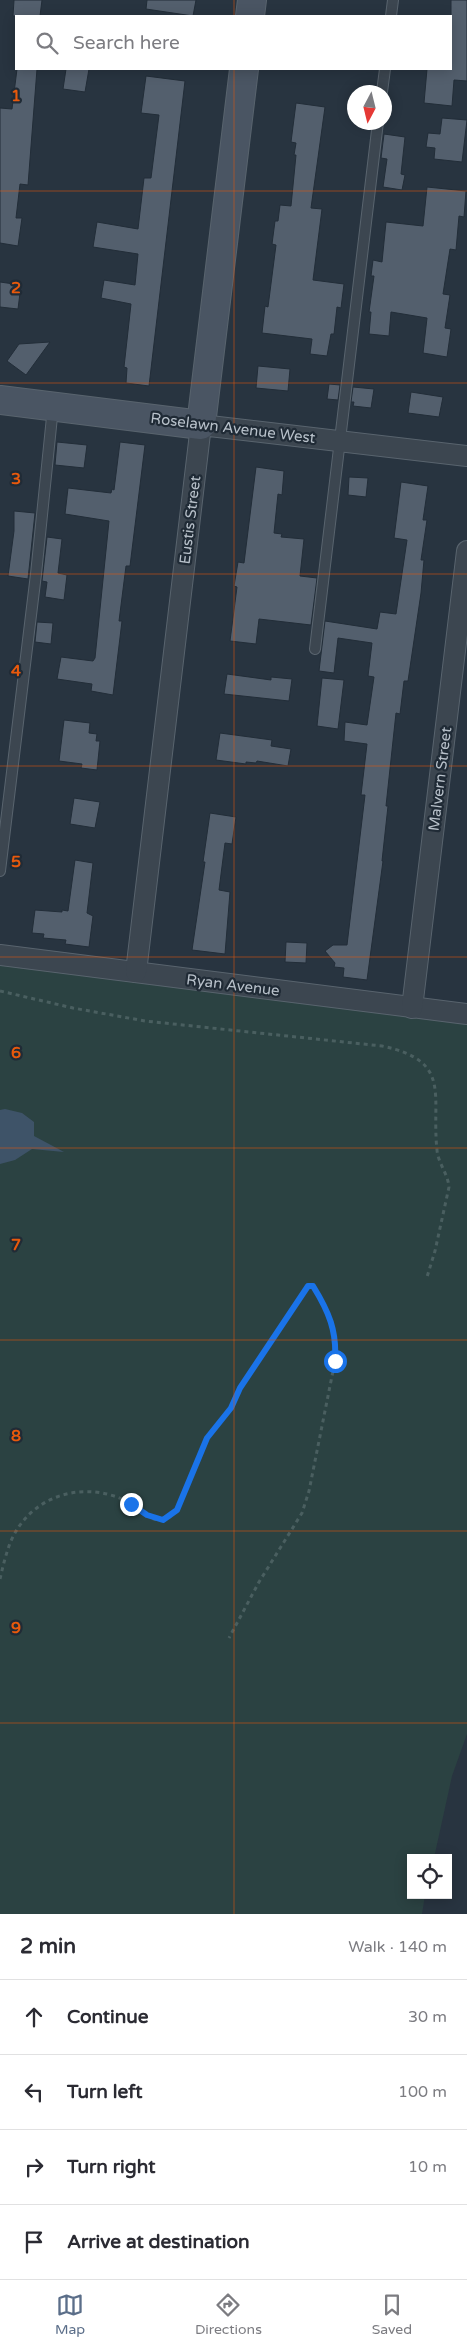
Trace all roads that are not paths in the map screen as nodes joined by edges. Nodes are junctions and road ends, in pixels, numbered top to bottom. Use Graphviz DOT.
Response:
graph roads {
  1 [pos="252,0"];
  2 [pos="394,0"];
  3 [pos="250,15"];
  4 [pos="392,15"];
  5 [pos="244,70"];
  6 [pos="385,70"];
  7 [pos="383,85"];
  8 [pos="377,130"];
  9 [pos="0,400"];
  10 [pos="53,406"];
  11 [pos="201,425"];
  12 [pos="341,441"];
  13 [pos="467,456"];
  14 [pos="467,551"];
  15 [pos="315,650"];
  16 [pos="0,870"];
  17 [pos="0,955"];
  18 [pos="136,972"];
  19 [pos="412,1008"];
  20 [pos="467,1014"];
  1 -- 3 [label="street"];
  2 -- 4 [label="lane"];
  5 -- 11 [label="street, Eustis Street"];
  6 -- 7 [label="lane"];
  8 -- 12 [label="lane"];
  9 -- 10 [label="street, Roselawn Avenue West"];
  10 -- 11 [label="street, Roselawn Avenue West"];
  10 -- 16 [label="lane"];
  11 -- 12 [label="street, Roselawn Avenue West"];
  11 -- 18 [label="street, Eustis Street"];
  12 -- 13 [label="street, Roselawn Avenue West"];
  12 -- 15 [label="lane"];
  14 -- 19 [label="street, Malvern Street"];
  17 -- 18 [label="street, Ryan Avenue"];
  18 -- 19 [label="street, Ryan Avenue"];
  19 -- 20 [label="street, Ryan Avenue"];
}
